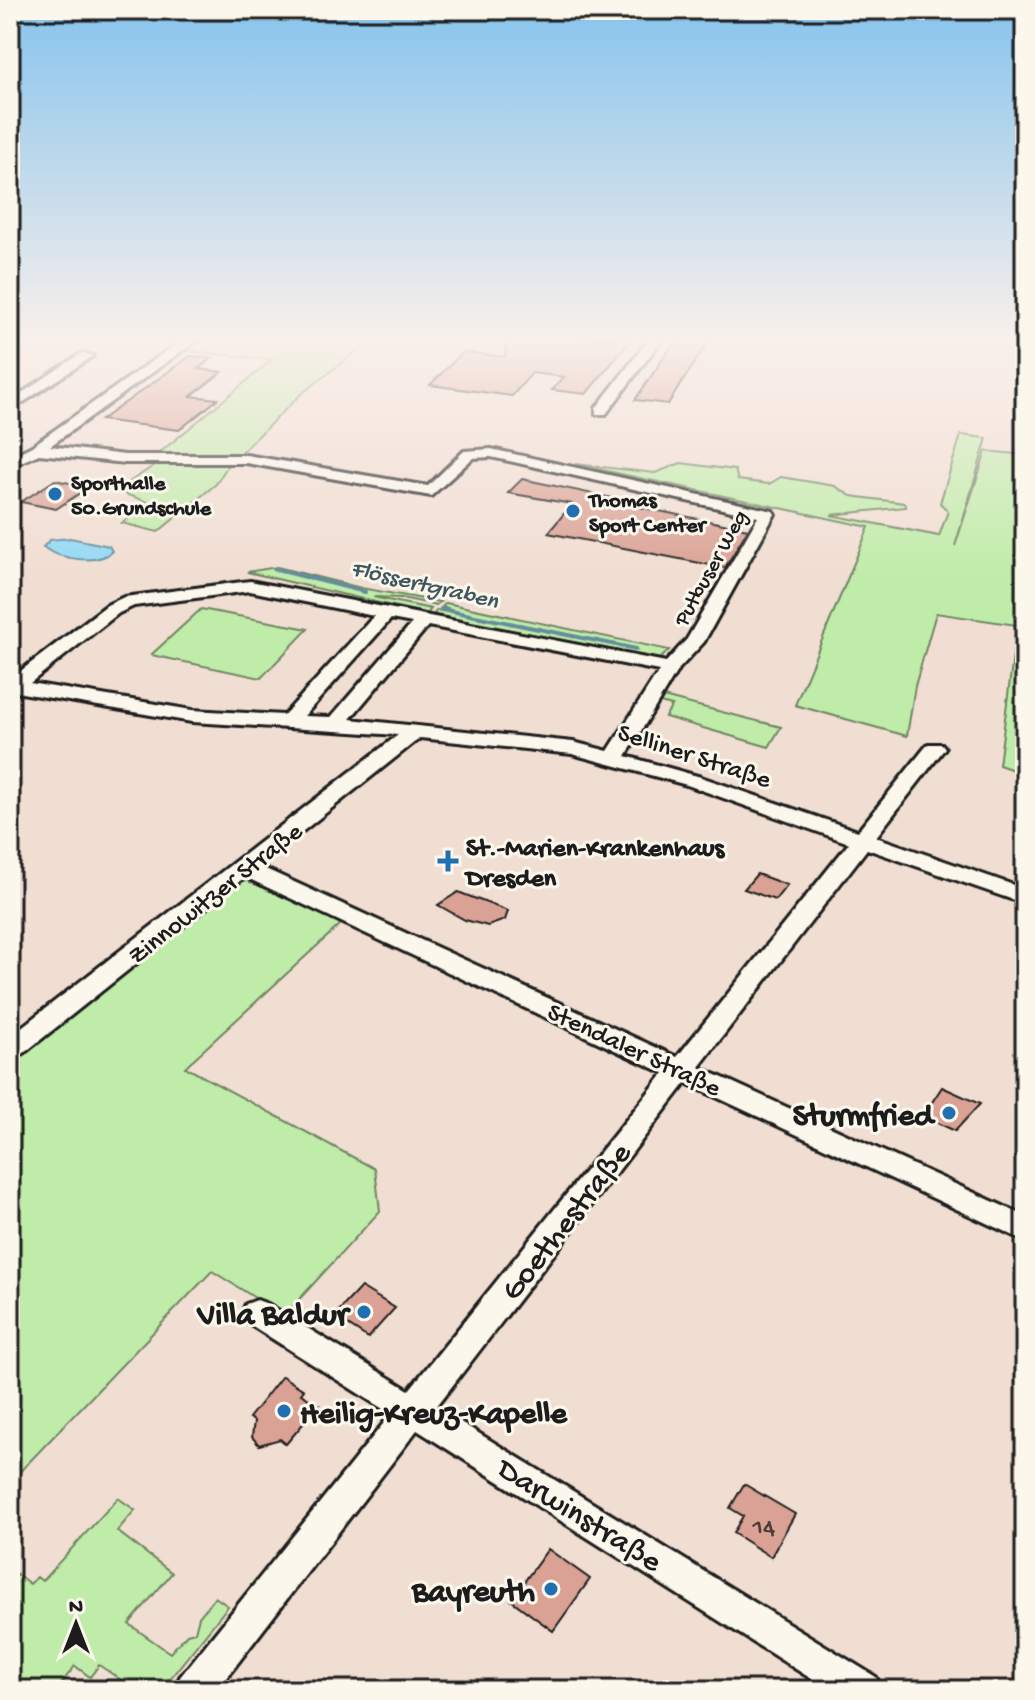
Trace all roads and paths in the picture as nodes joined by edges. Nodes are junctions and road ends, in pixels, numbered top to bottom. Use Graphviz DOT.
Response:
graph roads {
  1 [pos="82,417"];
  2 [pos="37,449"];
  3 [pos="10,463"];
  4 [pos="387,612"];
  5 [pos="425,619"];
  6 [pos="670,668"];
  7 [pos="14,685"];
  8 [pos="289,721"];
  9 [pos="336,723"];
  10 [pos="416,731"];
  11 [pos="935,748"];
  12 [pos="615,757"];
  13 [pos="863,839"];
  14 [pos="245,868"];
  15 [pos="1025,897"];
  16 [pos="15,1040"];
  17 [pos="681,1069"];
  18 [pos="1025,1229"];
  19 [pos="257,1313"];
  20 [pos="416,1410"];
  21 [pos="193,1690"];
  22 [pos="863,1690"];
  1 -- 2 [label="street"];
  2 -- 3 [label="street"];
  2 -- 6 [label="street, Putbuser Weg"];
  4 -- 5 [label="street"];
  4 -- 7 [label="street"];
  4 -- 8 [label="street"];
  5 -- 6 [label="street"];
  5 -- 9 [label="street"];
  6 -- 12 [label="street"];
  7 -- 8 [label="street, Selliner Straße"];
  8 -- 9 [label="street, Selliner Straße"];
  9 -- 10 [label="street, Selliner Straße"];
  10 -- 12 [label="street, Selliner Straße"];
  10 -- 14 [label="street, Zinnowitzer Straße"];
  11 -- 13 [label="street, Goethestraße"];
  12 -- 13 [label="street, Selliner Straße"];
  13 -- 15 [label="street, Selliner Straße"];
  13 -- 17 [label="street, Goethestraße"];
  14 -- 16 [label="street, Zinnowitzer Straße"];
  14 -- 17 [label="street, Stendaler Straße"];
  17 -- 18 [label="street, Stendaler Straße"];
  17 -- 20 [label="street, Goethestraße"];
  19 -- 20 [label="street, Darwinstraße"];
  20 -- 21 [label="street, Goethestraße"];
  20 -- 22 [label="street, Darwinstraße"];
}
